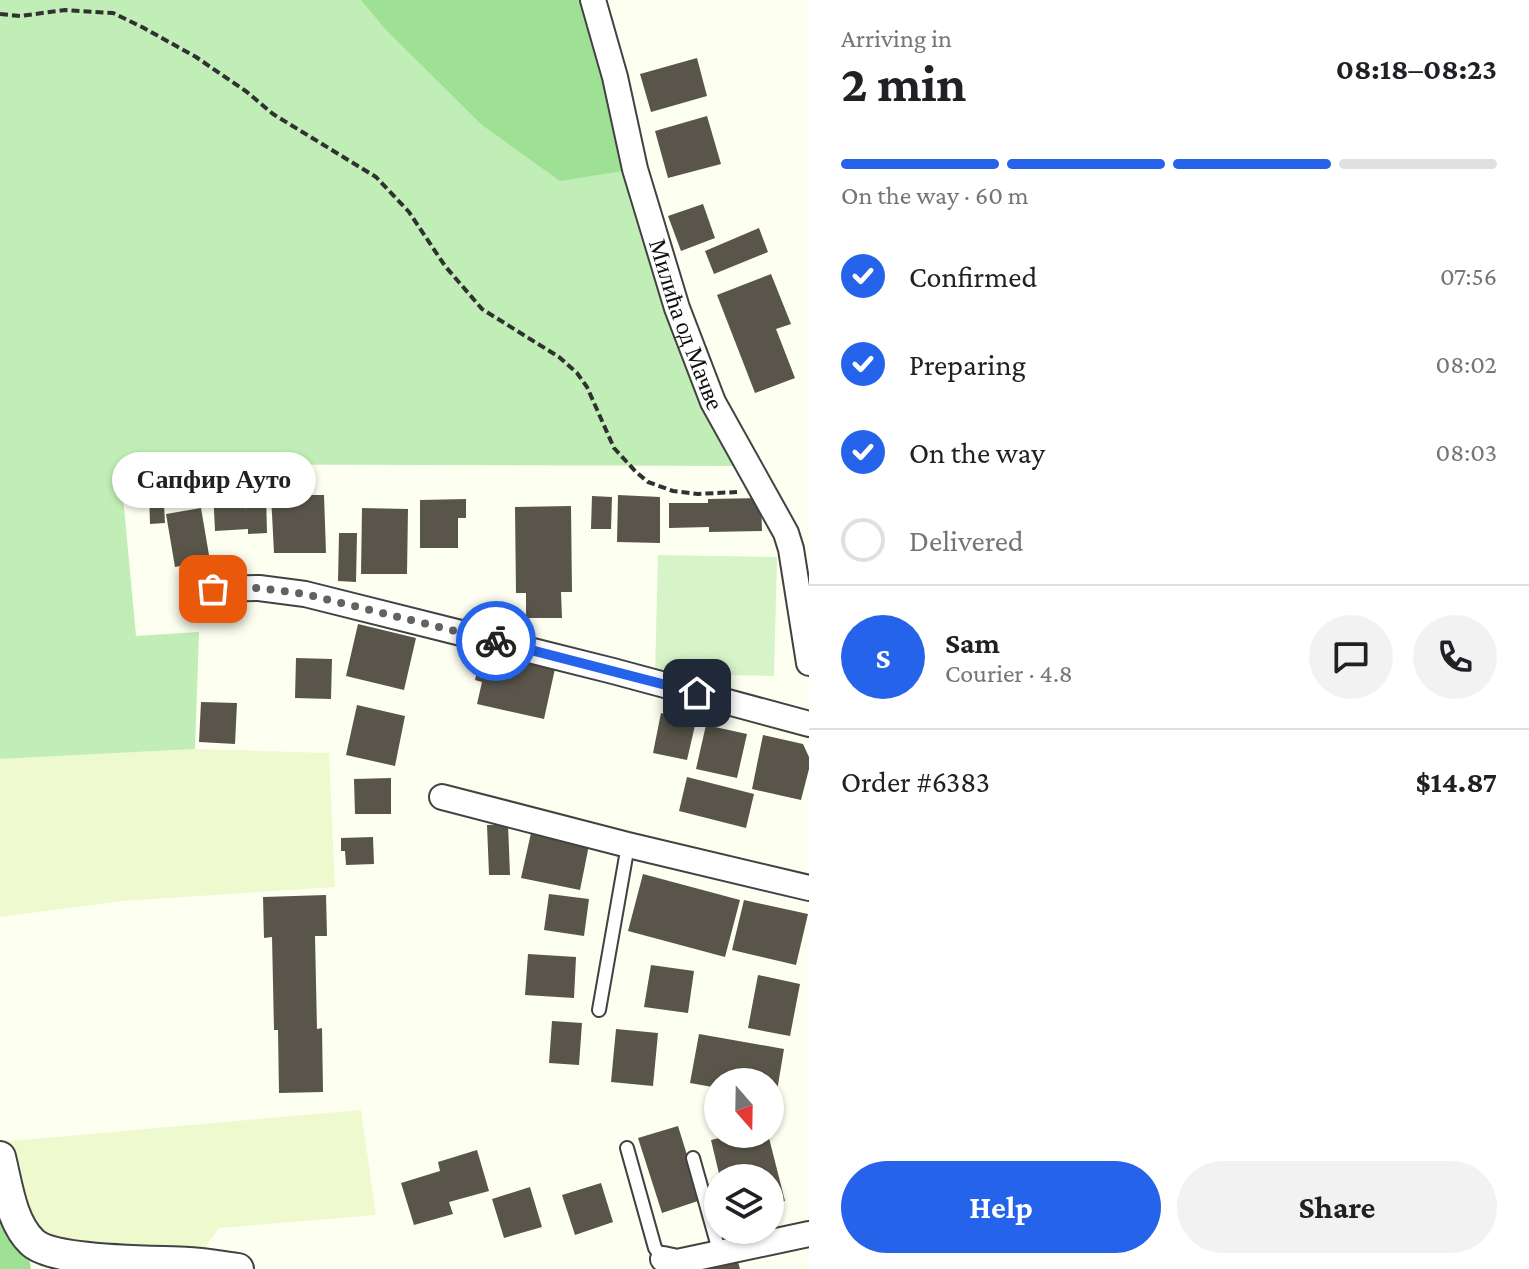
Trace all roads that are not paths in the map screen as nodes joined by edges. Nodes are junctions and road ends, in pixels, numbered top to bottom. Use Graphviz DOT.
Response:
graph roads {
  1 [pos="593,0"];
  2 [pos="213,589"];
  3 [pos="807,637"];
  4 [pos="809,663"];
  5 [pos="809,724"];
  6 [pos="442,797"];
  7 [pos="628,845"];
  8 [pos="809,888"];
  9 [pos="599,1010"];
  10 [pos="627,1148"];
  11 [pos="0,1157"];
  12 [pos="693,1158"];
  13 [pos="809,1234"];
  14 [pos="720,1254"];
  15 [pos="37,1257"];
  16 [pos="663,1259"];
  17 [pos="238,1269"];
  1 -- 3 [label="street, Милића од Мачве"];
  2 -- 5 [label="street"];
  3 -- 4 [label="street, Милића од Мачве"];
  6 -- 7 [label="street"];
  7 -- 8 [label="street"];
  7 -- 9 [label="lane"];
  10 -- 16 [label="lane"];
  11 -- 15 [label="street"];
  12 -- 14 [label="lane"];
  13 -- 14 [label="street"];
  14 -- 16 [label="street"];
  15 -- 17 [label="street"];
}
